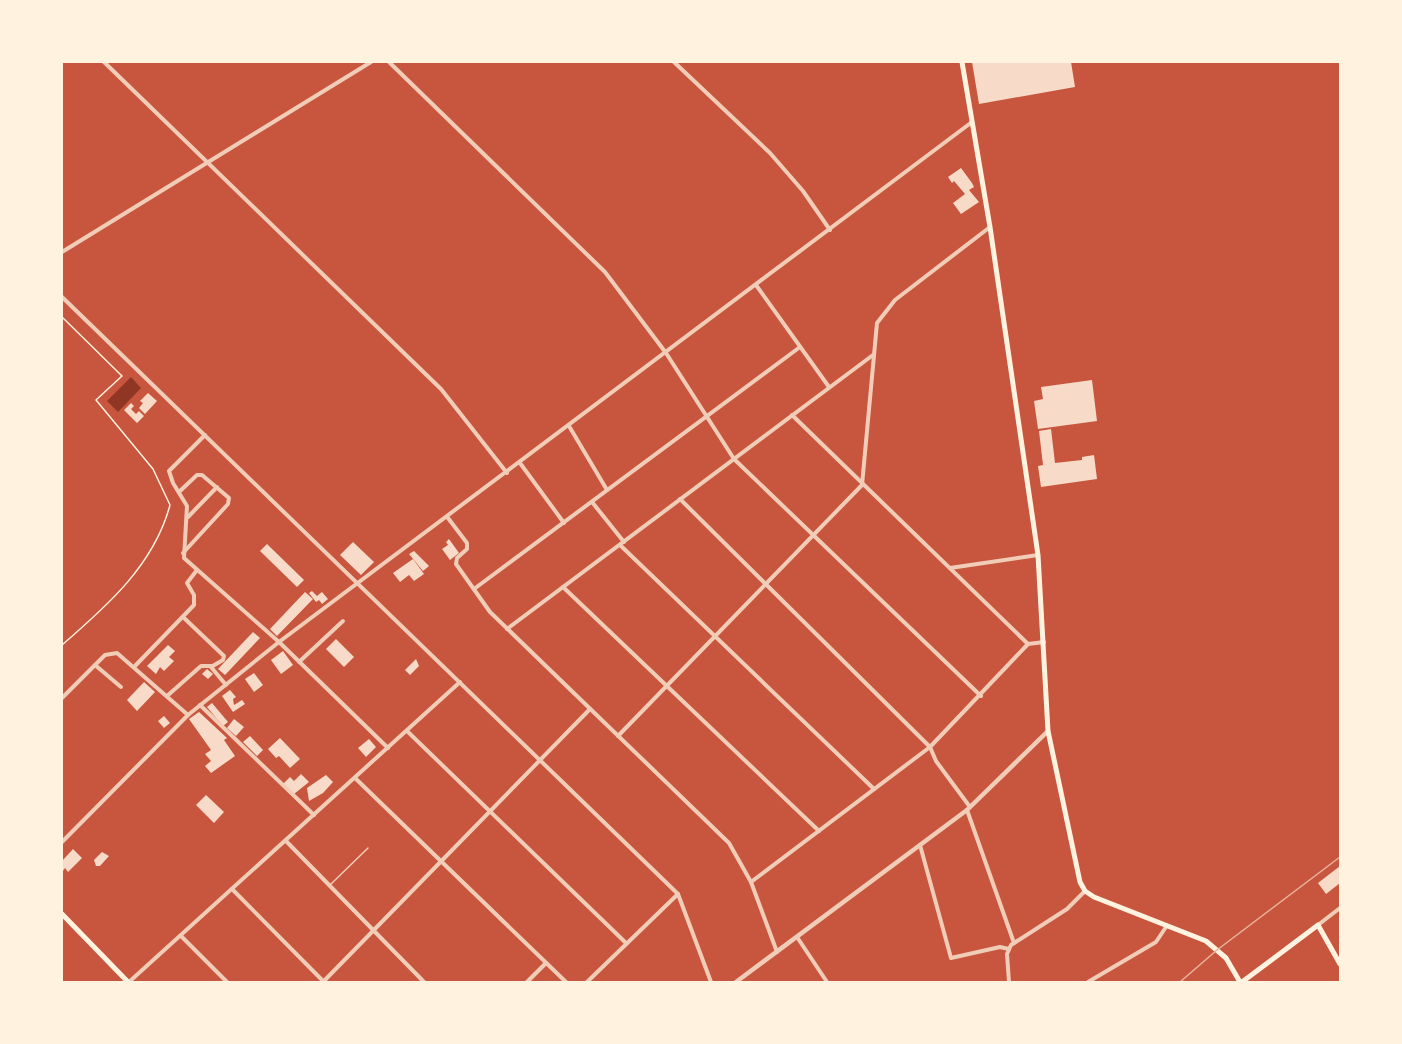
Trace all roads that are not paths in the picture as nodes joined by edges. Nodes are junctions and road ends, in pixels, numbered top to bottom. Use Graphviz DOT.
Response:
graph roads {
  1 [pos="104,62"];
  2 [pos="371,62"];
  3 [pos="389,62"];
  4 [pos="674,62"];
  5 [pos="962,62"];
  6 [pos="972,122"];
  7 [pos="207,162"];
  8 [pos="990,228"];
  9 [pos="830,230"];
  10 [pos="62,252"];
  11 [pos="756,285"];
  12 [pos="62,297"];
  13 [pos="800,347"];
  14 [pos="666,353"];
  15 [pos="873,354"];
  16 [pos="829,387"];
  17 [pos="792,415"];
  18 [pos="708,416"];
  19 [pos="569,426"];
  20 [pos="205,435"];
  21 [pos="734,459"];
  22 [pos="520,463"];
  23 [pos="507,473"];
  24 [pos="862,484"];
  25 [pos="217,487"];
  26 [pos="607,490"];
  27 [pos="180,491"];
  28 [pos="680,499"];
  29 [pos="592,502"];
  30 [pos="187,517"];
  31 [pos="448,518"];
  32 [pos="564,523"];
  33 [pos="813,535"];
  34 [pos="622,543"];
  35 [pos="183,553"];
  36 [pos="1038,555"];
  37 [pos="950,568"];
  38 [pos="197,570"];
  39 [pos="766,583"];
  40 [pos="360,584"];
  41 [pos="563,587"];
  42 [pos="474,590"];
  43 [pos="183,617"];
  44 [pos="343,621"];
  45 [pos="507,629"];
  46 [pos="715,636"];
  47 [pos="279,642"];
  48 [pos="1045,642"];
  49 [pos="1028,644"];
  50 [pos="299,662"];
  51 [pos="95,665"];
  52 [pos="134,667"];
  53 [pos="211,667"];
  54 [pos="460,682"];
  55 [pos="226,685"];
  56 [pos="666,686"];
  57 [pos="121,687"];
  58 [pos="167,696"];
  59 [pos="981,696"];
  60 [pos="62,698"];
  61 [pos="200,705"];
  62 [pos="590,710"];
  63 [pos="188,715"];
  64 [pos="407,731"];
  65 [pos="1048,731"];
  66 [pos="618,736"];
  67 [pos="930,747"];
  68 [pos="388,748"];
  69 [pos="541,760"];
  70 [pos="355,778"];
  71 [pos="874,789"];
  72 [pos="969,808"];
  73 [pos="490,811"];
  74 [pos="314,815"];
  75 [pos="819,831"];
  76 [pos="286,841"];
  77 [pos="62,842"];
  78 [pos="920,845"];
  79 [pos="368,848"];
  80 [pos="441,861"];
  81 [pos="752,882"];
  82 [pos="330,885"];
  83 [pos="232,889"];
  84 [pos="1085,891"];
  85 [pos="678,894"];
  86 [pos="1341,909"];
  87 [pos="62,914"];
  88 [pos="1318,925"];
  89 [pos="1166,927"];
  90 [pos="374,930"];
  91 [pos="180,936"];
  92 [pos="797,937"];
  93 [pos="1014,942"];
  94 [pos="626,943"];
  95 [pos="1009,949"];
  96 [pos="777,952"];
  97 [pos="546,963"];
  98 [pos="1341,964"];
  99 [pos="128,982"];
  100 [pos="227,982"];
  101 [pos="324,982"];
  102 [pos="424,982"];
  103 [pos="527,982"];
  104 [pos="566,982"];
  105 [pos="587,982"];
  106 [pos="711,982"];
  107 [pos="736,982"];
  108 [pos="827,982"];
  109 [pos="1010,982"];
  110 [pos="1088,982"];
  111 [pos="1241,982"];
  1 -- 7 [label="street"];
  2 -- 7 [label="street"];
  3 -- 14 [label="street"];
  4 -- 9 [label="street"];
  5 -- 6 [label="main road"];
  6 -- 8 [label="main road"];
  6 -- 9 [label="street"];
  7 -- 10 [label="street"];
  7 -- 23 [label="street"];
  8 -- 15 [label="street"];
  8 -- 36 [label="main road"];
  9 -- 11 [label="street"];
  11 -- 13 [label="street"];
  11 -- 14 [label="street"];
  12 -- 20 [label="street"];
  13 -- 16 [label="street"];
  13 -- 18 [label="street"];
  14 -- 18 [label="street"];
  14 -- 19 [label="street"];
  15 -- 16 [label="street"];
  15 -- 24 [label="street"];
  16 -- 17 [label="street"];
  17 -- 21 [label="street"];
  17 -- 24 [label="street"];
  18 -- 21 [label="street"];
  18 -- 26 [label="street"];
  19 -- 22 [label="street"];
  19 -- 26 [label="street"];
  20 -- 27 [label="street"];
  20 -- 40 [label="street"];
  21 -- 28 [label="street"];
  21 -- 33 [label="street"];
  22 -- 23 [label="street"];
  22 -- 32 [label="street"];
  23 -- 31 [label="street"];
  24 -- 33 [label="street"];
  24 -- 37 [label="street"];
  25 -- 27 [label="street"];
  25 -- 30 [label="street"];
  25 -- 35 [label="street"];
  26 -- 29 [label="street"];
  27 -- 30 [label="street"];
  28 -- 34 [label="street"];
  28 -- 39 [label="street"];
  29 -- 32 [label="street"];
  29 -- 34 [label="street"];
  30 -- 35 [label="street"];
  31 -- 40 [label="street"];
  31 -- 42 [label="street"];
  32 -- 42 [label="street"];
  33 -- 39 [label="street"];
  33 -- 59 [label="street"];
  34 -- 41 [label="street"];
  34 -- 46 [label="street"];
  35 -- 38 [label="street"];
  36 -- 37 [label="street"];
  36 -- 48 [label="main road"];
  37 -- 49 [label="street"];
  38 -- 43 [label="street"];
  38 -- 47 [label="street"];
  39 -- 46 [label="street"];
  39 -- 67 [label="street"];
  40 -- 47 [label="street"];
  40 -- 54 [label="street"];
  41 -- 45 [label="street"];
  41 -- 56 [label="street"];
  42 -- 45 [label="street"];
  43 -- 52 [label="street"];
  43 -- 53 [label="street"];
  44 -- 50 [label="street"];
  45 -- 62 [label="street"];
  46 -- 56 [label="street"];
  46 -- 71 [label="street"];
  47 -- 50 [label="street"];
  47 -- 55 [label="street"];
  48 -- 49 [label="street"];
  48 -- 65 [label="main road"];
  49 -- 59 [label="street"];
  50 -- 68 [label="street"];
  51 -- 52 [label="street"];
  51 -- 57 [label="street"];
  51 -- 60 [label="street"];
  52 -- 58 [label="street"];
  53 -- 55 [label="street"];
  53 -- 58 [label="street"];
  54 -- 64 [label="street"];
  54 -- 69 [label="street"];
  55 -- 61 [label="street"];
  56 -- 66 [label="street"];
  56 -- 75 [label="street"];
  58 -- 63 [label="street"];
  59 -- 67 [label="street"];
  61 -- 63 [label="street"];
  61 -- 74 [label="street"];
  62 -- 66 [label="street"];
  62 -- 69 [label="street"];
  63 -- 77 [label="street"];
  64 -- 68 [label="street"];
  64 -- 73 [label="street"];
  65 -- 72 [label="street"];
  65 -- 84 [label="main road"];
  66 -- 81 [label="street"];
  67 -- 71 [label="street"];
  67 -- 72 [label="street"];
  68 -- 70 [label="street"];
  69 -- 73 [label="street"];
  69 -- 85 [label="street"];
  70 -- 74 [label="street"];
  70 -- 80 [label="street"];
  71 -- 75 [label="street"];
  72 -- 78 [label="street"];
  72 -- 93 [label="street"];
  73 -- 80 [label="street"];
  73 -- 94 [label="street"];
  74 -- 76 [label="street"];
  75 -- 81 [label="street"];
  76 -- 82 [label="street"];
  76 -- 83 [label="street"];
  78 -- 92 [label="street"];
  78 -- 95 [label="street"];
  79 -- 82 [label="lane"];
  80 -- 90 [label="street"];
  80 -- 97 [label="street"];
  81 -- 96 [label="street"];
  82 -- 90 [label="street"];
  83 -- 91 [label="street"];
  83 -- 101 [label="street"];
  84 -- 89 [label="main road"];
  84 -- 93 [label="street"];
  85 -- 94 [label="street"];
  85 -- 106 [label="street"];
  86 -- 88 [label="street"];
  87 -- 99 [label="main road"];
  88 -- 98 [label="main road"];
  88 -- 111 [label="main road"];
  89 -- 110 [label="street"];
  89 -- 111 [label="main road"];
  90 -- 101 [label="street"];
  90 -- 102 [label="street"];
  91 -- 99 [label="street"];
  91 -- 100 [label="street"];
  92 -- 96 [label="street"];
  92 -- 108 [label="street"];
  93 -- 95 [label="street"];
  94 -- 105 [label="street"];
  95 -- 109 [label="street"];
  96 -- 107 [label="street"];
  97 -- 103 [label="street"];
  97 -- 104 [label="street"];
}
